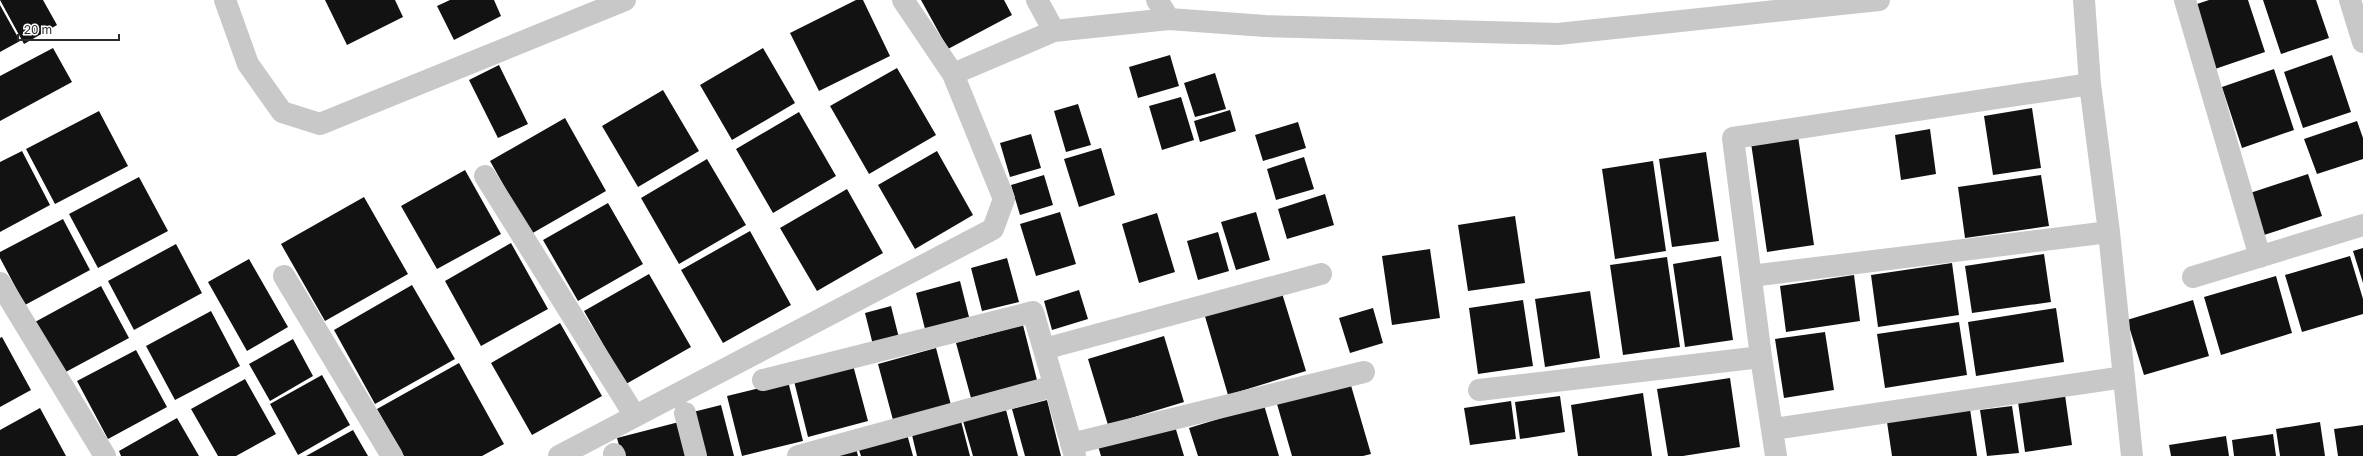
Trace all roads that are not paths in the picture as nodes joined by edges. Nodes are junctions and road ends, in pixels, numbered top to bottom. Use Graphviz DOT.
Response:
graph roads {
  1 [pos="226,0"];
  2 [pos="625,0"];
  3 [pos="903,0"];
  4 [pos="1037,0"];
  5 [pos="1158,0"];
  6 [pos="1879,0"];
  7 [pos="2084,0"];
  8 [pos="2185,0"];
  9 [pos="2350,0"];
  10 [pos="1169,19"];
  11 [pos="1054,31"];
  12 [pos="2363,42"];
  13 [pos="953,74"];
  14 [pos="2090,84"];
  15 [pos="485,176"];
  16 [pos="2363,225"];
  17 [pos="2109,232"];
  18 [pos="2260,257"];
  19 [pos="1321,274"];
  20 [pos="284,276"];
  21 [pos="1752,276"];
  22 [pos="2193,277"];
  23 [pos="0,283"];
  24 [pos="1044,349"];
  25 [pos="1761,357"];
  26 [pos="1364,372"];
  27 [pos="2124,377"];
  28 [pos="763,380"];
  29 [pos="1054,386"];
  30 [pos="1479,390"];
  31 [pos="685,413"];
  32 [pos="635,416"];
  33 [pos="1773,430"];
  34 [pos="1073,450"];
  35 [pos="105,456"];
  36 [pos="392,456"];
  37 [pos="559,456"];
  38 [pos="696,456"];
  39 [pos="798,456"];
  40 [pos="1776,456"];
  41 [pos="2132,456"];
  1 -- 2 [label="street"];
  3 -- 13 [label="street"];
  4 -- 11 [label="street"];
  5 -- 10 [label="street"];
  6 -- 10 [label="street"];
  7 -- 14 [label="street"];
  8 -- 18 [label="street"];
  9 -- 12 [label="street"];
  10 -- 11 [label="street"];
  11 -- 13 [label="street"];
  13 -- 32 [label="street"];
  14 -- 17 [label="street"];
  14 -- 21 [label="street"];
  15 -- 32 [label="street"];
  16 -- 18 [label="street"];
  17 -- 21 [label="street"];
  17 -- 27 [label="street"];
  18 -- 22 [label="street"];
  19 -- 24 [label="street"];
  20 -- 36 [label="street"];
  21 -- 25 [label="street"];
  23 -- 35 [label="street"];
  24 -- 28 [label="street"];
  24 -- 29 [label="street"];
  25 -- 30 [label="street"];
  25 -- 33 [label="street"];
  26 -- 34 [label="street"];
  27 -- 33 [label="street"];
  27 -- 41 [label="street"];
  29 -- 34 [label="street"];
  29 -- 39 [label="street"];
  31 -- 38 [label="street"];
  32 -- 37 [label="street"];
  33 -- 40 [label="street"];
}
